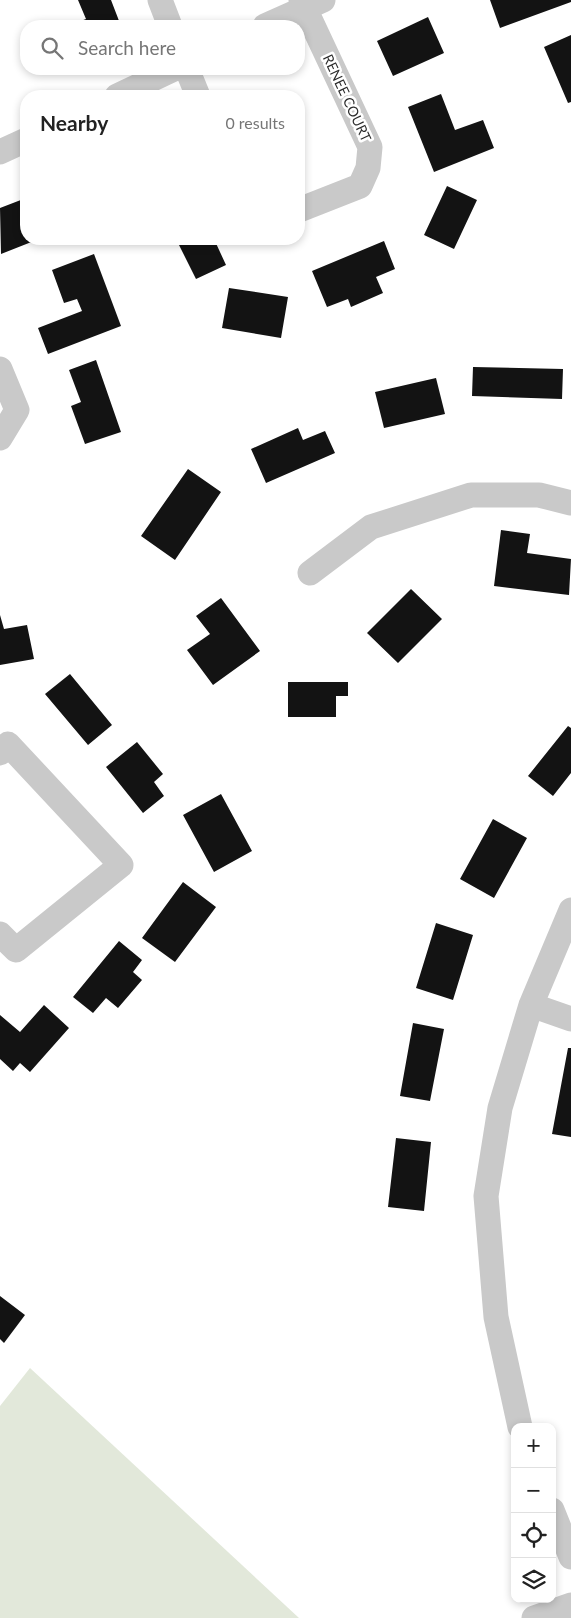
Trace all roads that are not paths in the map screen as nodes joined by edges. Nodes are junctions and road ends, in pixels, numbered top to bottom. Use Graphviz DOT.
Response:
graph roads {
  1 [pos="160,0"];
  2 [pos="310,3"];
  3 [pos="168,20"];
  4 [pos="277,20"];
  5 [pos="161,75"];
  6 [pos="189,75"];
  7 [pos="130,90"];
  8 [pos="195,90"];
  9 [pos="20,143"];
  10 [pos="0,152"];
  11 [pos="305,208"];
  12 [pos="0,369"];
  13 [pos="0,438"];
  14 [pos="571,503"];
  15 [pos="310,573"];
  16 [pos="0,753"];
  17 [pos="571,910"];
  18 [pos="0,934"];
  19 [pos="531,1005"];
  20 [pos="571,1019"];
  21 [pos="519,1423"];
  22 [pos="553,1513"];
  23 [pos="571,1557"];
  24 [pos="571,1605"];
  25 [pos="534,1618"];
  1 -- 3 [label="street"];
  2 -- 4 [label="street"];
  2 -- 11 [label="street, RENEE COURT"];
  5 -- 7 [label="street"];
  6 -- 8 [label="street"];
  9 -- 10 [label="street"];
  12 -- 13 [label="street"];
  14 -- 15 [label="street"];
  16 -- 18 [label="street"];
  17 -- 19 [label="street"];
  19 -- 20 [label="street"];
  19 -- 21 [label="street"];
  22 -- 23 [label="street"];
  24 -- 25 [label="street"];
}
